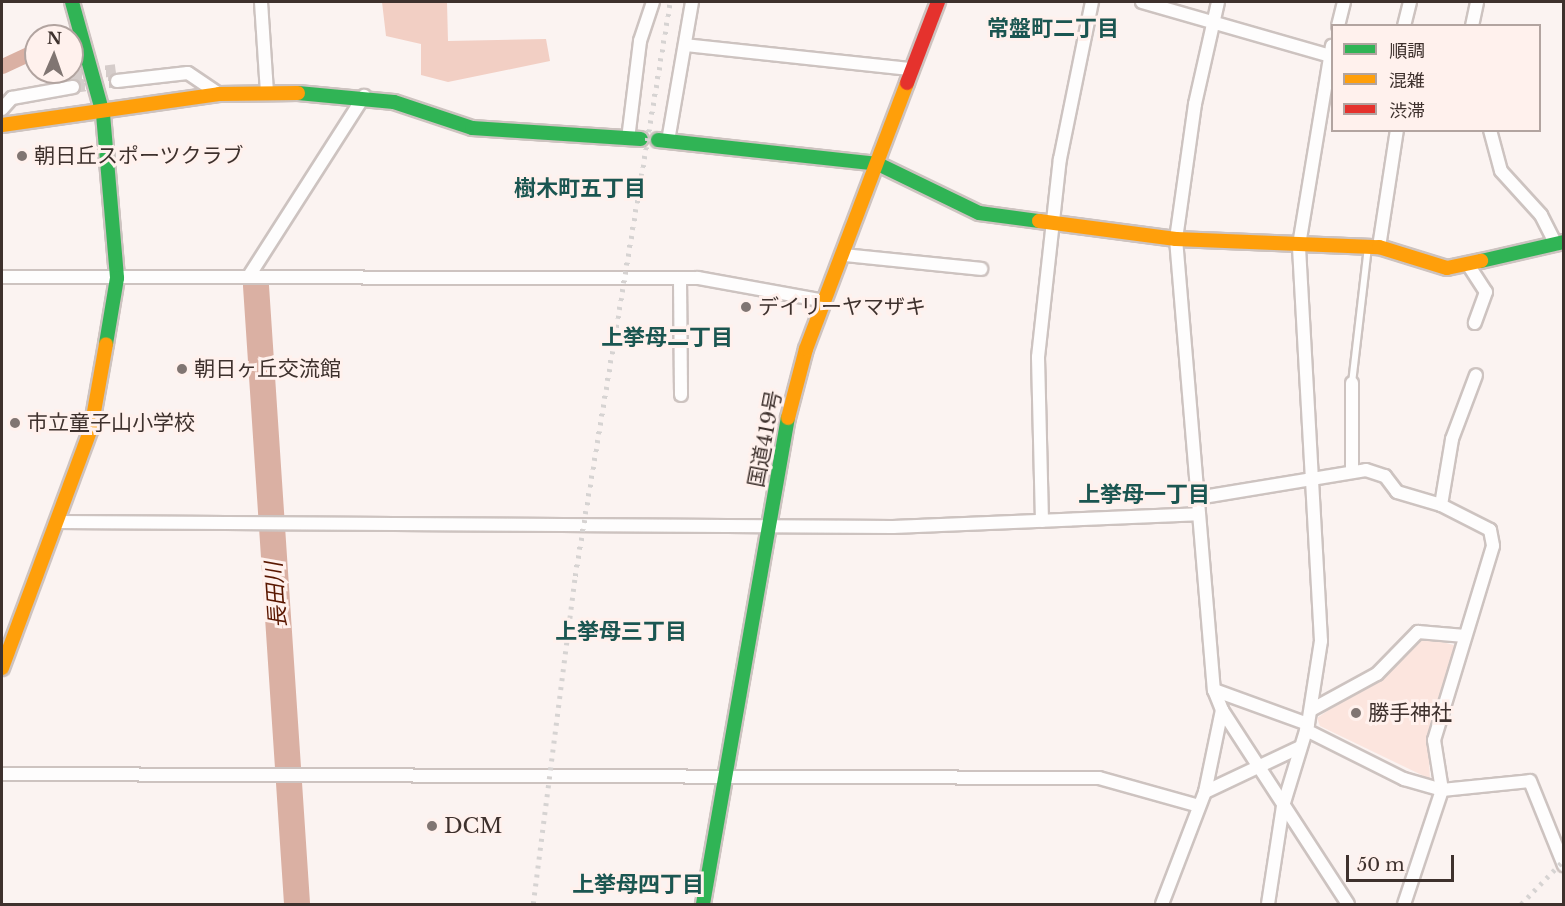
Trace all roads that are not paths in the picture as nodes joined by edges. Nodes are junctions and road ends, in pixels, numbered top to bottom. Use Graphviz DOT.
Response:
graph roads {
  1 [pos="72,2"];
  2 [pos="261,2"];
  3 [pos="653,2"];
  4 [pos="692,2"];
  5 [pos="938,2"];
  6 [pos="1092,2"];
  7 [pos="1142,2"];
  8 [pos="1218,2"];
  9 [pos="1344,2"];
  10 [pos="1410,2"];
  11 [pos="1477,2"];
  12 [pos="1212,23"];
  13 [pos="1338,24"];
  14 [pos="1404,24"];
  15 [pos="1472,24"];
  16 [pos="685,45"];
  17 [pos="1331,55"];
  18 [pos="911,69"];
  19 [pos="117,81"];
  20 [pos="73,87"];
  21 [pos="267,93"];
  22 [pos="219,94"];
  23 [pos="364,96"];
  24 [pos="2,109"];
  25 [pos="103,114"];
  26 [pos="2,125"];
  27 [pos="1397,132"];
  28 [pos="1491,132"];
  29 [pos="634,139"];
  30 [pos="663,141"];
  31 [pos="878,164"];
  32 [pos="1052,219"];
  33 [pos="1176,239"];
  34 [pos="1560,243"];
  35 [pos="1299,245"];
  36 [pos="1373,246"];
  37 [pos="844,255"];
  38 [pos="1469,267"];
  39 [pos="981,269"];
  40 [pos="249,276"];
  41 [pos="2,277"];
  42 [pos="117,278"];
  43 [pos="680,278"];
  44 [pos="824,301"];
  45 [pos="1475,323"];
  46 [pos="1476,375"];
  47 [pos="1352,383"];
  48 [pos="681,395"];
  49 [pos="1352,470"];
  50 [pos="1312,480"];
  51 [pos="1197,498"];
  52 [pos="1441,505"];
  53 [pos="1198,514"];
  54 [pos="1042,521"];
  55 [pos="58,522"];
  56 [pos="770,527"];
  57 [pos="1465,636"];
  58 [pos="7,640"];
  59 [pos="2,668"];
  60 [pos="1214,690"];
  61 [pos="1222,710"];
  62 [pos="1311,710"];
  63 [pos="1307,727"];
  64 [pos="1300,747"];
  65 [pos="1258,767"];
  66 [pos="728,773"];
  67 [pos="2,774"];
  68 [pos="1442,790"];
  69 [pos="1205,792"];
  70 [pos="1199,806"];
  71 [pos="1283,806"];
  72 [pos="1563,866"];
  73 [pos="703,904"];
  74 [pos="1162,904"];
  75 [pos="1268,904"];
  76 [pos="1348,904"];
  77 [pos="1404,904"];
  1 -- 25 [label="main road"];
  2 -- 21 [label="street"];
  3 -- 29 [label="street"];
  4 -- 16 [label="street"];
  5 -- 18 [label="main road, 国道419号"];
  6 -- 32 [label="street"];
  7 -- 12 [label="street"];
  8 -- 12 [label="street"];
  9 -- 13 [label="street"];
  10 -- 14 [label="street"];
  11 -- 15 [label="street"];
  12 -- 17 [label="street"];
  12 -- 33 [label="street"];
  16 -- 18 [label="street"];
  16 -- 30 [label="street"];
  17 -- 35 [label="street"];
  18 -- 31 [label="main road, 国道419号"];
  19 -- 22 [label="street"];
  20 -- 24 [label="street"];
  21 -- 22 [label="main road"];
  21 -- 23 [label="main road"];
  22 -- 25 [label="main road"];
  23 -- 29 [label="main road"];
  23 -- 40 [label="street"];
  25 -- 26 [label="main road"];
  25 -- 42 [label="main road"];
  27 -- 36 [label="street"];
  28 -- 34 [label="street"];
  30 -- 31 [label="main road"];
  31 -- 32 [label="main road"];
  31 -- 37 [label="main road, 国道419号"];
  32 -- 33 [label="main road"];
  32 -- 54 [label="street"];
  33 -- 35 [label="main road"];
  33 -- 51 [label="street"];
  34 -- 38 [label="main road"];
  35 -- 36 [label="main road"];
  35 -- 50 [label="street"];
  36 -- 38 [label="main road"];
  36 -- 47 [label="lane"];
  37 -- 39 [label="street"];
  37 -- 44 [label="main road, 国道419号"];
  38 -- 45 [label="street"];
  40 -- 42 [label="street"];
  40 -- 43 [label="street"];
  41 -- 42 [label="street"];
  42 -- 55 [label="main road"];
  43 -- 44 [label="street"];
  43 -- 48 [label="street"];
  44 -- 56 [label="main road, 国道419号"];
  46 -- 52 [label="street"];
  47 -- 49 [label="street"];
  49 -- 50 [label="street"];
  49 -- 52 [label="street"];
  50 -- 51 [label="street"];
  50 -- 62 [label="street"];
  51 -- 53 [label="street"];
  52 -- 57 [label="street"];
  53 -- 54 [label="street"];
  53 -- 60 [label="street"];
  54 -- 56 [label="street"];
  55 -- 56 [label="street"];
  55 -- 58 [label="main road"];
  56 -- 66 [label="main road, 国道419号"];
  57 -- 62 [label="street"];
  57 -- 68 [label="street"];
  58 -- 59 [label="main road"];
  60 -- 61 [label="street"];
  60 -- 63 [label="street"];
  61 -- 65 [label="street"];
  61 -- 69 [label="street"];
  62 -- 63 [label="street"];
  63 -- 64 [label="street"];
  63 -- 68 [label="street"];
  64 -- 65 [label="street"];
  64 -- 71 [label="street"];
  65 -- 69 [label="street"];
  65 -- 71 [label="street"];
  66 -- 67 [label="street"];
  66 -- 70 [label="street"];
  66 -- 73 [label="main road, 国道419号"];
  68 -- 72 [label="street"];
  68 -- 77 [label="street"];
  69 -- 70 [label="street"];
  70 -- 74 [label="street"];
  71 -- 75 [label="street"];
  71 -- 76 [label="street"];
}
